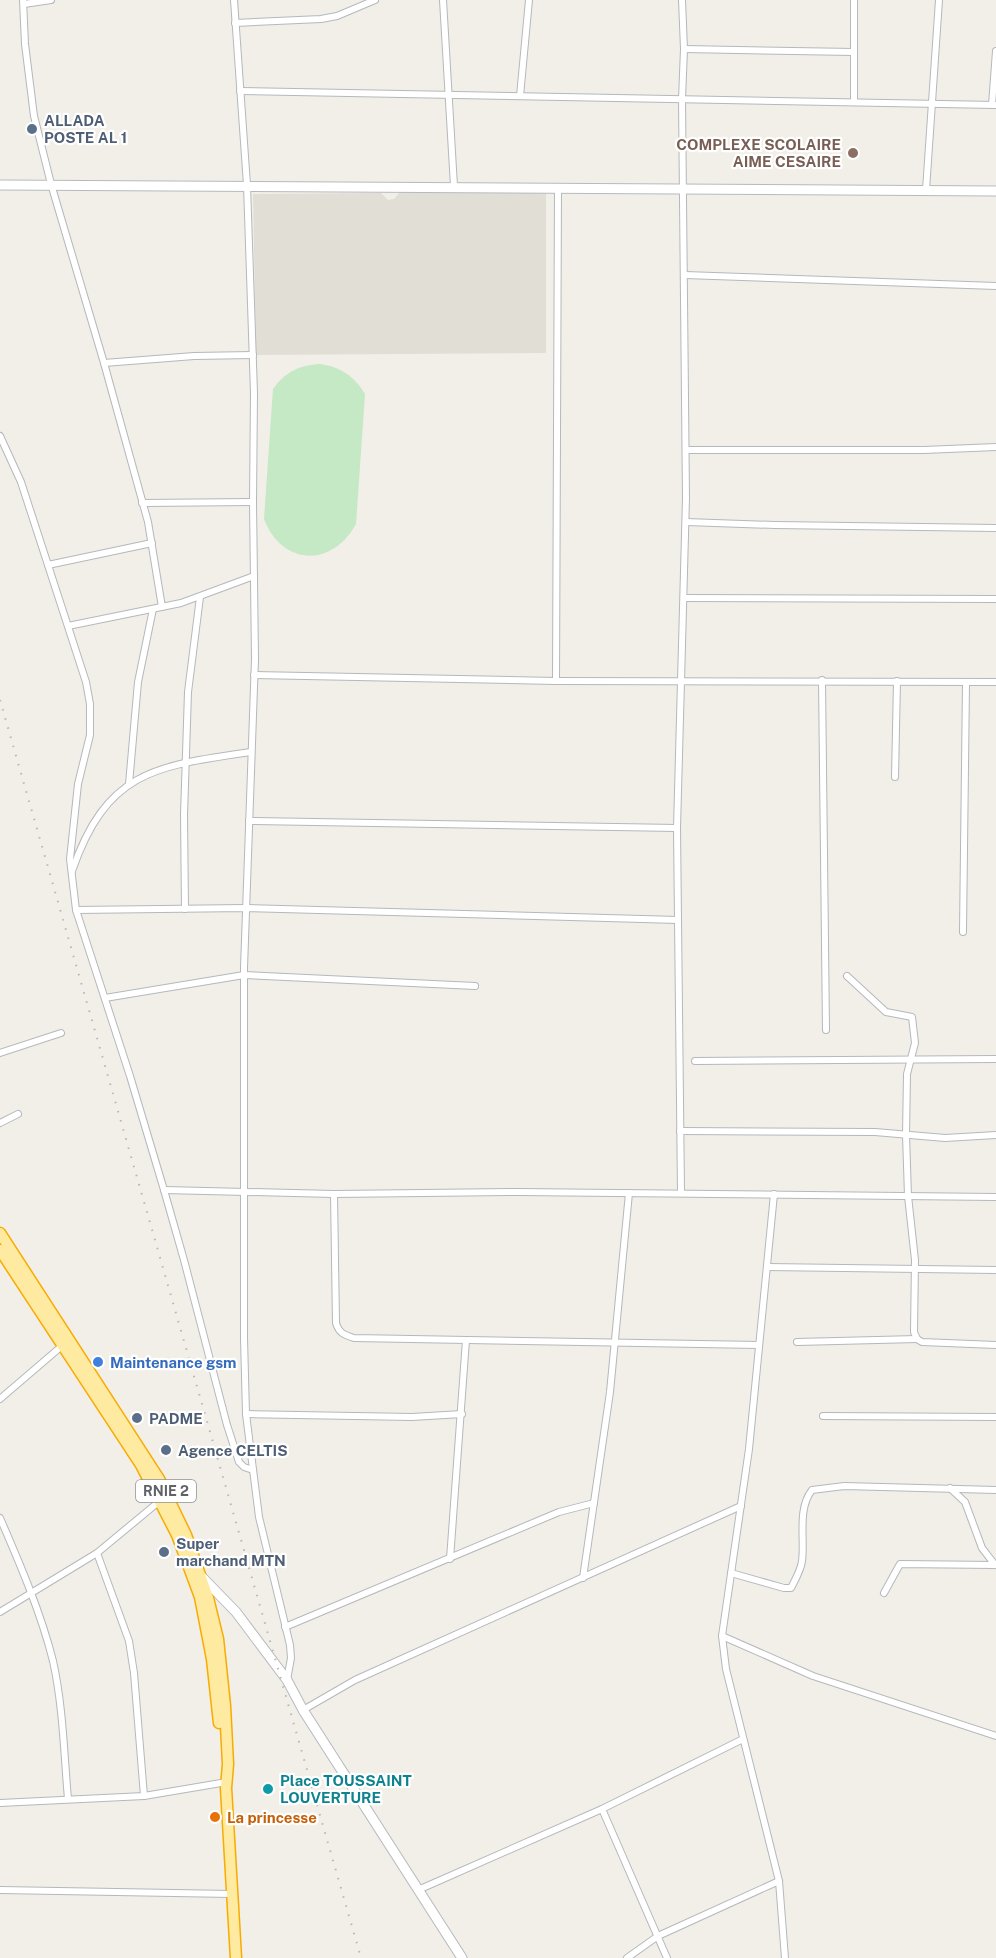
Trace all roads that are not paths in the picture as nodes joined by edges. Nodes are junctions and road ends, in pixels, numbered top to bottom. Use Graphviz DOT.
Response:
graph roads {
  1 [pos="51,0"];
  2 [pos="234,0"];
  3 [pos="375,0"];
  4 [pos="443,0"];
  5 [pos="529,0"];
  6 [pos="682,0"];
  7 [pos="854,0"];
  8 [pos="939,0"];
  9 [pos="23,2"];
  10 [pos="235,22"];
  11 [pos="684,49"];
  12 [pos="854,51"];
  13 [pos="996,51"];
  14 [pos="240,92"];
  15 [pos="449,95"];
  16 [pos="520,96"];
  17 [pos="682,99"];
  18 [pos="854,102"];
  19 [pos="932,104"];
  20 [pos="994,105"];
  21 [pos="51,184"];
  22 [pos="0,185"];
  23 [pos="247,185"];
  24 [pos="454,186"];
  25 [pos="558,187"];
  26 [pos="684,189"];
  27 [pos="926,190"];
  28 [pos="996,191"];
  29 [pos="685,275"];
  30 [pos="996,286"];
  31 [pos="253,355"];
  32 [pos="104,363"];
  33 [pos="0,436"];
  34 [pos="996,447"];
  35 [pos="686,450"];
  36 [pos="253,502"];
  37 [pos="142,503"];
  38 [pos="686,522"];
  39 [pos="996,528"];
  40 [pos="152,543"];
  41 [pos="48,565"];
  42 [pos="254,576"];
  43 [pos="200,597"];
  44 [pos="684,598"];
  45 [pos="996,599"];
  46 [pos="162,607"];
  47 [pos="153,609"];
  48 [pos="68,626"];
  49 [pos="254,675"];
  50 [pos="681,680"];
  51 [pos="822,680"];
  52 [pos="556,681"];
  53 [pos="897,681"];
  54 [pos="966,682"];
  55 [pos="996,682"];
  56 [pos="251,752"];
  57 [pos="187,761"];
  58 [pos="895,777"];
  59 [pos="129,784"];
  60 [pos="249,821"];
  61 [pos="677,828"];
  62 [pos="70,876"];
  63 [pos="246,908"];
  64 [pos="185,909"];
  65 [pos="76,910"];
  66 [pos="678,920"];
  67 [pos="963,932"];
  68 [pos="244,975"];
  69 [pos="847,976"];
  70 [pos="475,986"];
  71 [pos="105,998"];
  72 [pos="826,1030"];
  73 [pos="61,1033"];
  74 [pos="0,1053"];
  75 [pos="912,1059"];
  76 [pos="996,1059"];
  77 [pos="695,1060"];
  78 [pos="18,1114"];
  79 [pos="0,1123"];
  80 [pos="681,1131"];
  81 [pos="906,1135"];
  82 [pos="996,1135"];
  83 [pos="164,1190"];
  84 [pos="243,1191"];
  85 [pos="629,1193"];
  86 [pos="681,1193"];
  87 [pos="334,1194"];
  88 [pos="774,1194"];
  89 [pos="908,1196"];
  90 [pos="996,1197"];
  91 [pos="0,1233"];
  92 [pos="0,1250"];
  93 [pos="767,1267"];
  94 [pos="915,1269"];
  95 [pos="996,1270"];
  96 [pos="26,1282"];
  97 [pos="917,1339"];
  98 [pos="466,1340"];
  99 [pos="797,1342"];
  100 [pos="66,1343"];
  101 [pos="615,1343"];
  102 [pos="759,1345"];
  103 [pos="996,1346"];
  104 [pos="0,1399"];
  105 [pos="246,1414"];
  106 [pos="462,1414"];
  107 [pos="823,1416"];
  108 [pos="996,1417"];
  109 [pos="253,1470"];
  110 [pos="950,1488"];
  111 [pos="996,1490"];
  112 [pos="164,1498"];
  113 [pos="594,1503"];
  114 [pos="741,1506"];
  115 [pos="0,1518"];
  116 [pos="97,1553"];
  117 [pos="450,1559"];
  118 [pos="995,1565"];
  119 [pos="196,1572"];
  120 [pos="731,1573"];
  121 [pos="583,1578"];
  122 [pos="30,1593"];
  123 [pos="884,1593"];
  124 [pos="0,1612"];
  125 [pos="285,1628"];
  126 [pos="722,1636"];
  127 [pos="287,1680"];
  128 [pos="303,1710"];
  129 [pos="996,1736"];
  130 [pos="743,1738"];
  131 [pos="226,1784"];
  132 [pos="144,1796"];
  133 [pos="68,1799"];
  134 [pos="0,1803"];
  135 [pos="602,1809"];
  136 [pos="779,1881"];
  137 [pos="0,1890"];
  138 [pos="418,1890"];
  139 [pos="232,1894"];
  140 [pos="658,1936"];
  141 [pos="236,1958"];
  142 [pos="462,1958"];
  143 [pos="627,1958"];
  144 [pos="667,1958"];
  145 [pos="785,1958"];
  1 -- 9 [label="street"];
  2 -- 10 [label="street"];
  3 -- 10 [label="street"];
  4 -- 15 [label="street"];
  5 -- 16 [label="street"];
  6 -- 11 [label="street"];
  7 -- 12 [label="street"];
  8 -- 19 [label="street"];
  9 -- 21 [label="street"];
  10 -- 14 [label="street"];
  11 -- 12 [label="street"];
  11 -- 17 [label="street"];
  12 -- 18 [label="street"];
  13 -- 20 [label="street"];
  14 -- 15 [label="street"];
  14 -- 23 [label="street"];
  15 -- 16 [label="street"];
  15 -- 24 [label="street"];
  16 -- 17 [label="street"];
  17 -- 18 [label="street"];
  17 -- 26 [label="street"];
  18 -- 19 [label="street"];
  19 -- 20 [label="street"];
  19 -- 27 [label="street"];
  21 -- 22 [label="main road"];
  21 -- 23 [label="main road"];
  21 -- 32 [label="street"];
  23 -- 24 [label="main road"];
  23 -- 31 [label="street"];
  24 -- 25 [label="main road"];
  25 -- 26 [label="main road"];
  25 -- 52 [label="street"];
  26 -- 27 [label="main road"];
  26 -- 29 [label="street"];
  27 -- 28 [label="main road"];
  29 -- 30 [label="street"];
  29 -- 35 [label="street"];
  31 -- 32 [label="street"];
  31 -- 36 [label="street"];
  32 -- 37 [label="street"];
  33 -- 41 [label="street"];
  34 -- 35 [label="street"];
  35 -- 38 [label="street"];
  36 -- 37 [label="street"];
  36 -- 42 [label="street"];
  37 -- 40 [label="street"];
  38 -- 39 [label="street"];
  38 -- 44 [label="street"];
  40 -- 41 [label="street"];
  40 -- 46 [label="street"];
  41 -- 48 [label="street"];
  42 -- 43 [label="street"];
  42 -- 49 [label="street"];
  43 -- 46 [label="street"];
  43 -- 57 [label="street"];
  44 -- 45 [label="street"];
  44 -- 50 [label="street"];
  46 -- 47 [label="street"];
  47 -- 48 [label="street"];
  47 -- 59 [label="street"];
  48 -- 62 [label="street"];
  49 -- 52 [label="street"];
  49 -- 56 [label="street"];
  50 -- 51 [label="street"];
  50 -- 52 [label="street"];
  50 -- 61 [label="street"];
  51 -- 53 [label="street"];
  51 -- 72 [label="street"];
  53 -- 54 [label="street"];
  53 -- 58 [label="street"];
  54 -- 55 [label="street"];
  54 -- 67 [label="street"];
  56 -- 57 [label="street"];
  56 -- 60 [label="street"];
  57 -- 59 [label="street"];
  57 -- 64 [label="street"];
  59 -- 62 [label="street"];
  60 -- 61 [label="street"];
  60 -- 63 [label="street"];
  61 -- 66 [label="street"];
  62 -- 65 [label="street"];
  63 -- 64 [label="street"];
  63 -- 66 [label="street"];
  63 -- 68 [label="street"];
  64 -- 65 [label="street"];
  65 -- 71 [label="street"];
  66 -- 80 [label="street"];
  68 -- 70 [label="street"];
  68 -- 71 [label="street"];
  68 -- 84 [label="street"];
  69 -- 75 [label="street"];
  71 -- 83 [label="street"];
  73 -- 74 [label="street"];
  75 -- 76 [label="street"];
  75 -- 77 [label="street"];
  75 -- 81 [label="street"];
  78 -- 79 [label="street"];
  80 -- 81 [label="street"];
  80 -- 86 [label="street"];
  81 -- 82 [label="street"];
  81 -- 89 [label="street"];
  83 -- 84 [label="street"];
  83 -- 109 [label="street"];
  84 -- 87 [label="street"];
  84 -- 105 [label="street"];
  85 -- 86 [label="street"];
  85 -- 87 [label="street"];
  85 -- 101 [label="street"];
  86 -- 88 [label="street"];
  87 -- 98 [label="street"];
  88 -- 89 [label="street"];
  88 -- 93 [label="street"];
  89 -- 90 [label="street"];
  89 -- 94 [label="street"];
  91 -- 96 [label="highway, RNIE 2 / RNIE 2"];
  92 -- 96 [label="highway, RNIE 2 / RNIE 2"];
  93 -- 94 [label="street"];
  93 -- 102 [label="street"];
  94 -- 95 [label="street"];
  94 -- 97 [label="street"];
  96 -- 100 [label="highway, RNIE 2 / RNIE 2"];
  97 -- 99 [label="street"];
  97 -- 103 [label="street"];
  98 -- 101 [label="street"];
  98 -- 106 [label="street"];
  100 -- 104 [label="street"];
  100 -- 112 [label="highway, RNIE 2 / RNIE 2"];
  101 -- 102 [label="street"];
  101 -- 113 [label="street"];
  102 -- 114 [label="street"];
  105 -- 106 [label="street"];
  105 -- 109 [label="street"];
  106 -- 117 [label="street"];
  107 -- 108 [label="street"];
  109 -- 125 [label="street"];
  110 -- 111 [label="street"];
  110 -- 118 [label="street"];
  110 -- 120 [label="street"];
  112 -- 116 [label="street"];
  112 -- 119 [label="highway, RNIE 2 / RNIE 2"];
  113 -- 117 [label="street"];
  113 -- 121 [label="street"];
  114 -- 120 [label="street"];
  114 -- 121 [label="street"];
  115 -- 122 [label="street"];
  116 -- 122 [label="street"];
  116 -- 132 [label="street"];
  117 -- 125 [label="street"];
  118 -- 123 [label="street"];
  119 -- 127 [label="main road"];
  119 -- 131 [label="highway, RNIE 2 / RNIE 2"];
  120 -- 126 [label="street"];
  121 -- 128 [label="street"];
  122 -- 124 [label="street"];
  122 -- 133 [label="street"];
  125 -- 127 [label="street"];
  126 -- 129 [label="street"];
  126 -- 130 [label="street"];
  127 -- 128 [label="main road"];
  128 -- 138 [label="main road"];
  130 -- 135 [label="street"];
  130 -- 136 [label="street"];
  131 -- 132 [label="street"];
  131 -- 139 [label="highway, RNIE 2 / RNIE 2"];
  132 -- 133 [label="street"];
  133 -- 134 [label="street"];
  135 -- 138 [label="street"];
  135 -- 140 [label="street"];
  136 -- 140 [label="street"];
  136 -- 145 [label="street"];
  137 -- 139 [label="street"];
  138 -- 142 [label="main road"];
  139 -- 141 [label="highway, RNIE 2 / RNIE 2"];
  140 -- 143 [label="street"];
  140 -- 144 [label="street"];
}
